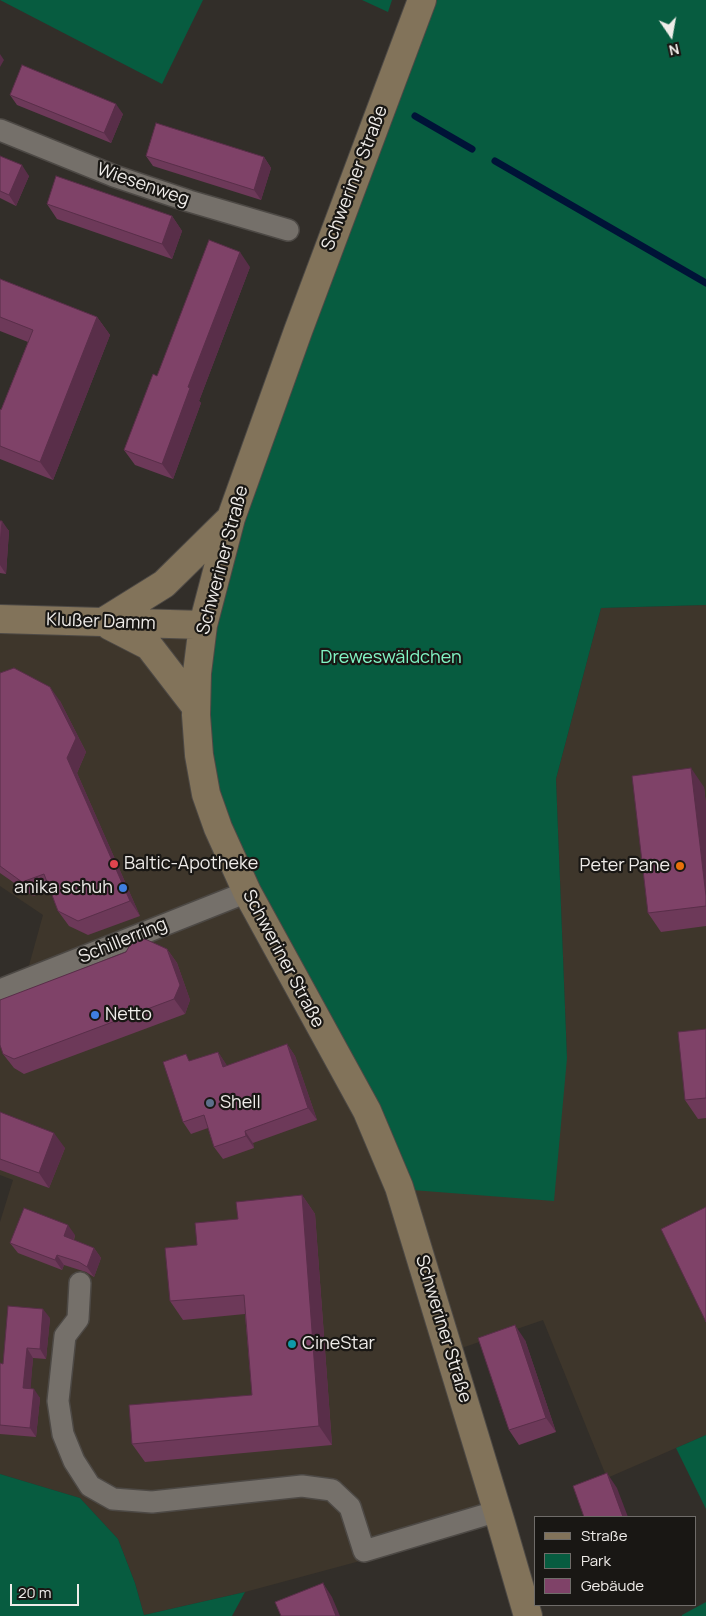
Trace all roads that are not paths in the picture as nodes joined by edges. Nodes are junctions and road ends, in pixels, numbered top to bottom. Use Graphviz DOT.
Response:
graph roads {
  1 [pos="422,0"];
  2 [pos="0,130"];
  3 [pos="288,230"];
  4 [pos="231,518"];
  5 [pos="0,618"];
  6 [pos="103,622"];
  7 [pos="203,625"];
  8 [pos="196,707"];
  9 [pos="247,892"];
  10 [pos="0,990"];
  11 [pos="80,1283"];
  12 [pos="498,1511"];
  13 [pos="528,1616"];
  1 -- 4 [label="main road, Schweriner Straße"];
  2 -- 3 [label="street, Wiesenweg"];
  4 -- 6 [label="main road"];
  4 -- 7 [label="main road, Schweriner Straße"];
  5 -- 6 [label="main road, Klußer Damm"];
  6 -- 7 [label="main road, Klußer Damm"];
  6 -- 8 [label="main road"];
  7 -- 8 [label="main road, Schweriner Straße"];
  8 -- 9 [label="main road, Schweriner Straße"];
  9 -- 10 [label="street, Schillerring"];
  9 -- 12 [label="main road, Schweriner Straße"];
  11 -- 12 [label="street"];
  12 -- 13 [label="main road, Schweriner Straße"];
}
